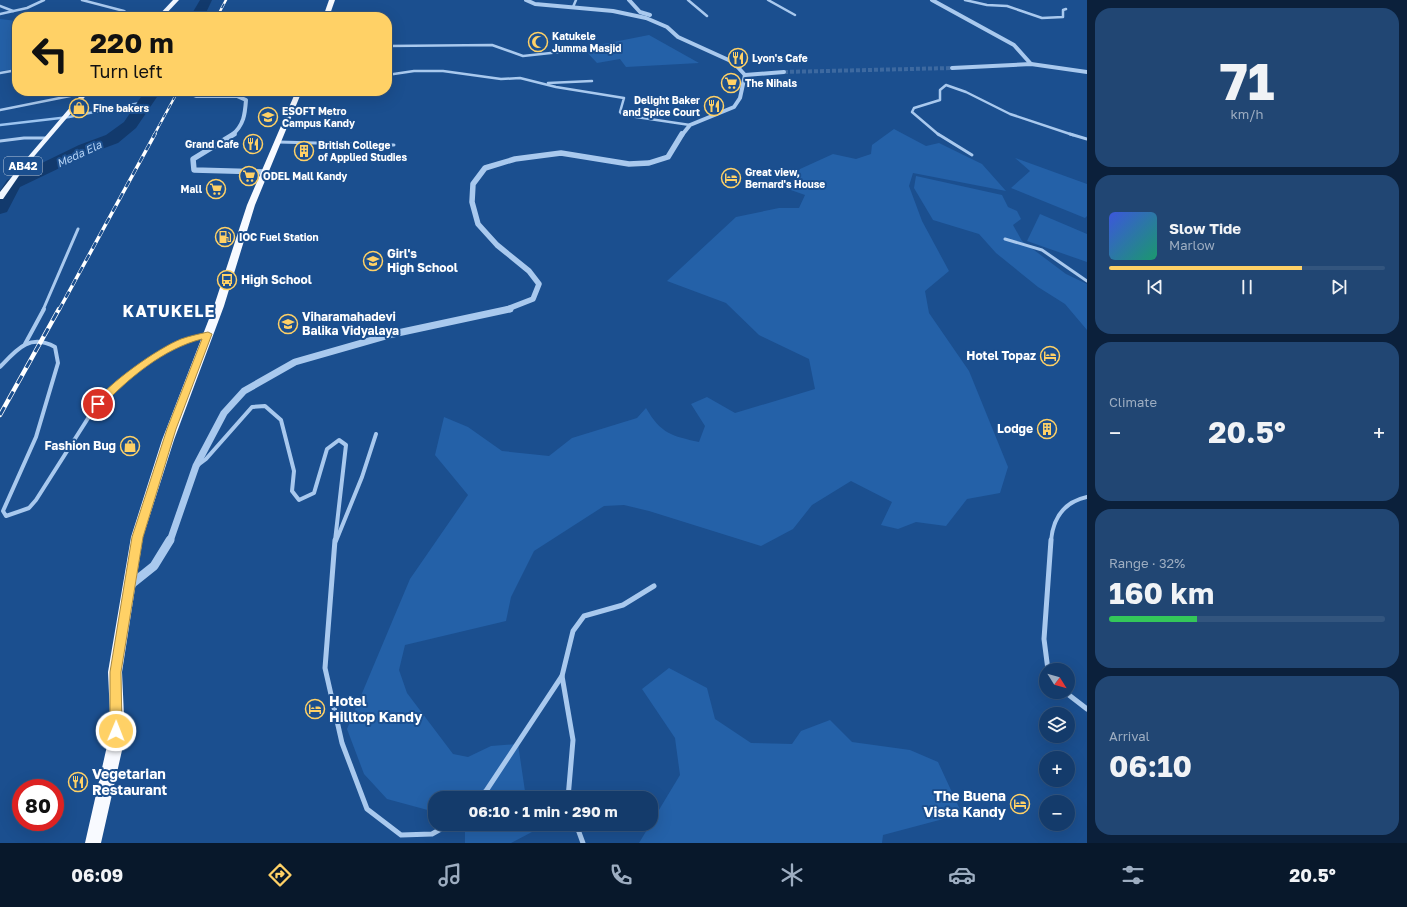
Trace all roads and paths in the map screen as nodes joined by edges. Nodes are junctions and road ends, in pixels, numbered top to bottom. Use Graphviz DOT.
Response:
graph roads {
  1 [pos="44,0"];
  2 [pos="82,0"];
  3 [pos="176,0"];
  4 [pos="332,0"];
  5 [pos="526,0"];
  6 [pos="576,0"];
  7 [pos="629,0"];
  8 [pos="688,0"];
  9 [pos="768,0"];
  10 [pos="932,0"];
  11 [pos="964,0"];
  12 [pos="0,6"];
  13 [pos="573,7"];
  14 [pos="1066,9"];
  15 [pos="13,11"];
  16 [pos="126,12"];
  17 [pos="165,12"];
  18 [pos="328,12"];
  19 [pos="0,14"];
  20 [pos="795,15"];
  21 [pos="707,16"];
  22 [pos="678,37"];
  23 [pos="392,46"];
  24 [pos="560,52"];
  25 [pos="1031,64"];
  26 [pos="952,68"];
  27 [pos="12,71"];
  28 [pos="784,72"];
  29 [pos="1087,72"];
  30 [pos="0,73"];
  31 [pos="392,74"];
  32 [pos="745,75"];
  33 [pos="592,81"];
  34 [pos="544,84"];
  35 [pos="67,96"];
  36 [pos="82,96"];
  37 [pos="196,96"];
  38 [pos="237,96"];
  39 [pos="237,96"];
  40 [pos="297,96"];
  41 [pos="0,110"];
  42 [pos="690,125"];
  43 [pos="47,137"];
  44 [pos="1087,139"];
  45 [pos="0,141"];
  46 [pos="278,142"];
  47 [pos="394,145"];
  48 [pos="972,155"];
  49 [pos="265,172"];
  50 [pos="0,197"];
  51 [pos="78,229"];
  52 [pos="1005,239"];
  53 [pos="1087,281"];
  54 [pos="208,334"];
  55 [pos="25,344"];
  56 [pos="0,367"];
  57 [pos="376,434"];
  58 [pos="196,466"];
  59 [pos="1087,497"];
  60 [pos="334,547"];
  61 [pos="129,586"];
  62 [pos="654,586"];
  63 [pos="1047,663"];
  64 [pos="562,676"];
  65 [pos="1074,699"];
  66 [pos="1087,709"];
  67 [pos="486,791"];
  68 [pos="569,791"];
  69 [pos="437,831"];
  70 [pos="579,831"];
  71 [pos="93,843"];
  72 [pos="583,843"];
  1 -- 15 [label="street"];
  2 -- 16 [label="street"];
  3 -- 17 [label="main road"];
  4 -- 18 [label="highway"];
  5 -- 13 [label="street"];
  6 -- 13 [label="street"];
  7 -- 22 [label="street"];
  8 -- 21 [label="street"];
  9 -- 20 [label="street"];
  10 -- 25 [label="street"];
  11 -- 14 [label="street"];
  12 -- 15 [label="street"];
  13 -- 22 [label="street"];
  15 -- 19 [label="street"];
  22 -- 32 [label="street"];
  23 -- 24 [label="street"];
  25 -- 26 [label="street"];
  25 -- 29 [label="street"];
  27 -- 30 [label="street"];
  28 -- 32 [label="street"];
  31 -- 34 [label="street"];
  32 -- 42 [label="street"];
  33 -- 34 [label="street"];
  34 -- 42 [label="street"];
  35 -- 41 [label="street"];
  36 -- 43 [label="main road, AB42"];
  37 -- 38 [label="street"];
  39 -- 49 [label="street"];
  40 -- 46 [label="highway"];
  42 -- 58 [label="street"];
  43 -- 45 [label="street"];
  43 -- 50 [label="main road, AB42"];
  44 -- 48 [label="street"];
  46 -- 47 [label="street"];
  46 -- 49 [label="highway"];
  49 -- 54 [label="highway"];
  51 -- 55 [label="street"];
  52 -- 53 [label="street"];
  54 -- 55 [label="street"];
  54 -- 61 [label="highway"];
  55 -- 56 [label="street"];
  57 -- 60 [label="street"];
  58 -- 60 [label="street"];
  58 -- 61 [label="street"];
  59 -- 63 [label="street"];
  60 -- 69 [label="street"];
  61 -- 71 [label="highway"];
  62 -- 64 [label="street"];
  64 -- 67 [label="street"];
  64 -- 68 [label="street"];
  65 -- 66 [label="street"];
  70 -- 72 [label="street"];
}
